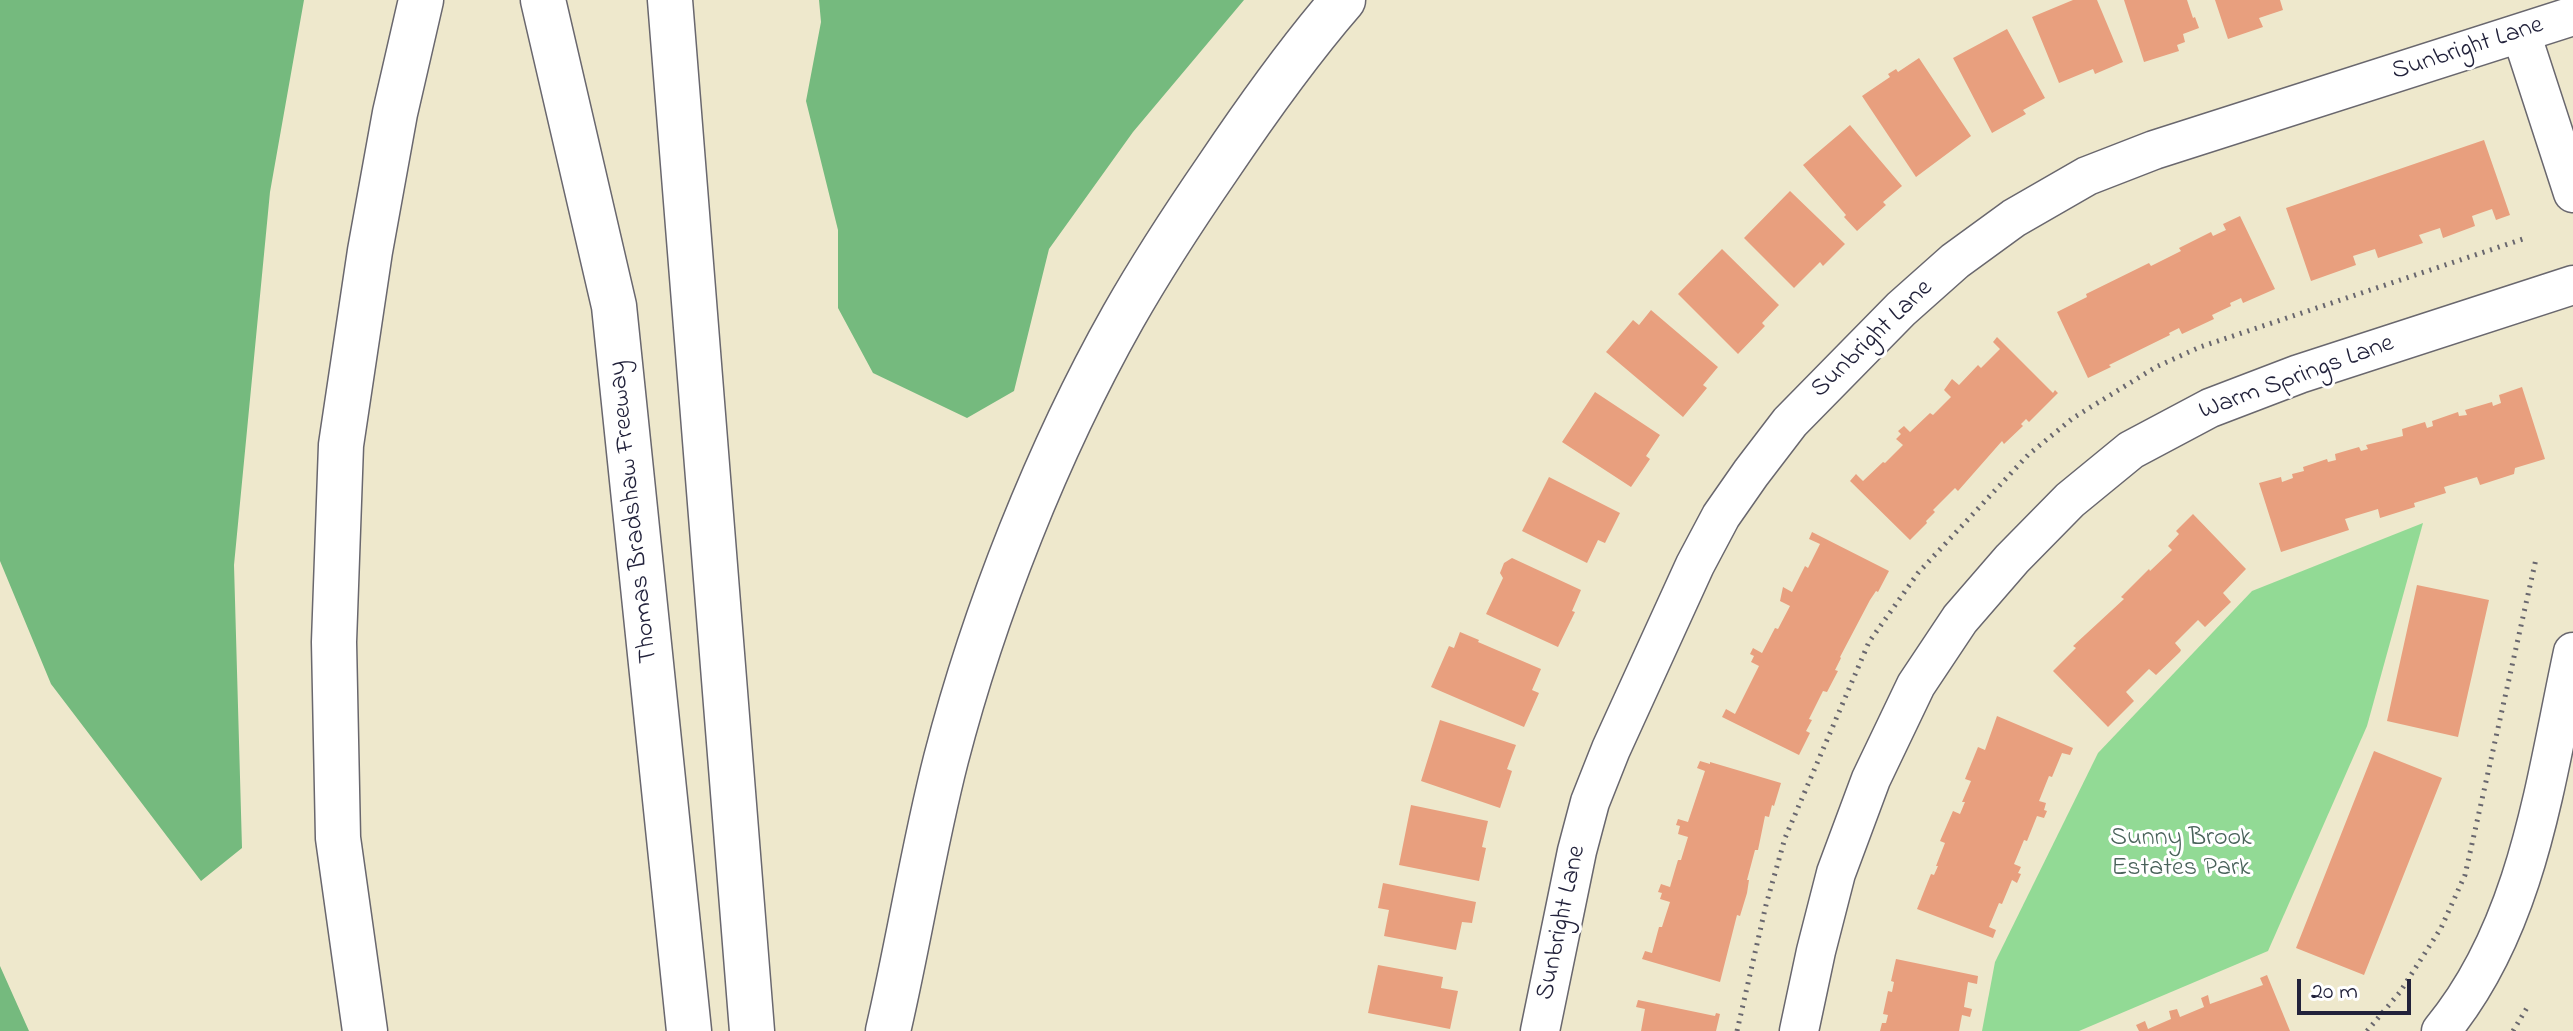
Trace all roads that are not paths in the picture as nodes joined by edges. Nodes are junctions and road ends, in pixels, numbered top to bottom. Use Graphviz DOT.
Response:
graph roads {
  1 [pos="421,0"];
  2 [pos="543,0"];
  3 [pos="670,0"];
  4 [pos="1343,0"];
  5 [pos="2573,16"];
  6 [pos="2521,33"];
  7 [pos="2573,193"];
  8 [pos="2573,285"];
  9 [pos="2573,652"];
  10 [pos="365,1031"];
  11 [pos="689,1031"];
  12 [pos="752,1031"];
  13 [pos="888,1031"];
  14 [pos="1540,1031"];
  15 [pos="1799,1031"];
  16 [pos="2441,1031"];
  1 -- 10 [label="highway"];
  2 -- 11 [label="highway, Thomas Bradshaw Freeway"];
  3 -- 12 [label="highway"];
  4 -- 13 [label="highway"];
  5 -- 6 [label="street, Sunbright Lane"];
  6 -- 7 [label="street"];
  6 -- 14 [label="street, Sunbright Lane"];
  8 -- 15 [label="street, Warm Springs Lane"];
  9 -- 16 [label="street"];
}
